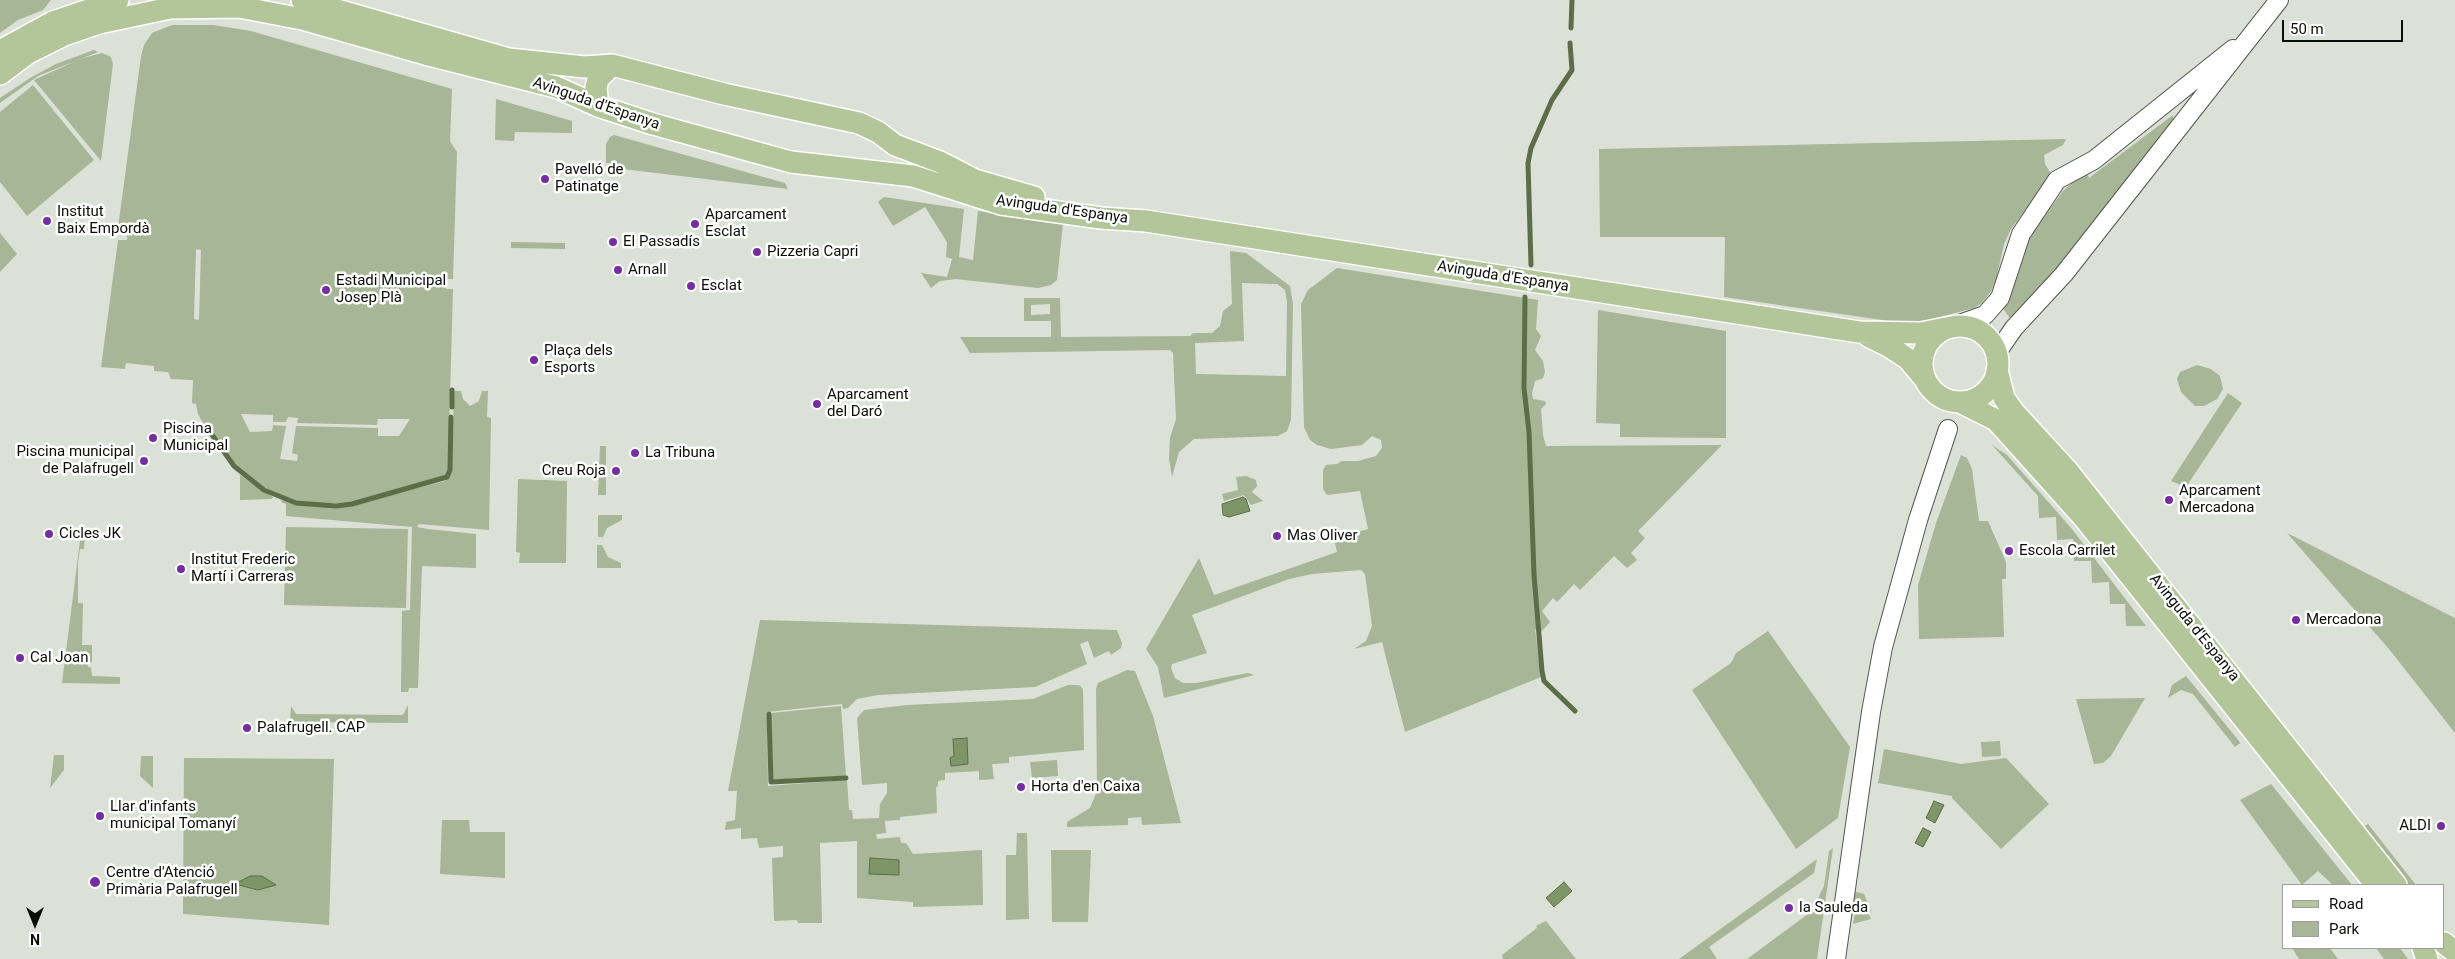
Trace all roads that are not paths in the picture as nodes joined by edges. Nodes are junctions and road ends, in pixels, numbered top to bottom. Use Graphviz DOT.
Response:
graph roads {
  1 [pos="118,0"];
  2 [pos="302,0"];
  3 [pos="2279,0"];
  4 [pos="2246,40"];
  5 [pos="0,51"];
  6 [pos="612,65"];
  7 [pos="0,74"];
  8 [pos="598,106"];
  9 [pos="883,136"];
  10 [pos="869,171"];
  11 [pos="1146,221"];
  12 [pos="1950,327"];
  13 [pos="1859,332"];
  14 [pos="1999,355"];
  15 [pos="1924,378"];
  16 [pos="1960,402"];
  17 [pos="1948,429"];
  18 [pos="2375,884"];
  19 [pos="2395,884"];
  20 [pos="2445,944"];
  21 [pos="2455,952"];
  22 [pos="1836,959"];
  1 -- 5 [label="main road"];
  2 -- 6 [label="main road, Avinguda d'Espanya"];
  3 -- 4 [label="street"];
  4 -- 12 [label="street"];
  4 -- 14 [label="street"];
  6 -- 8 [label="main road"];
  6 -- 9 [label="main road, Avinguda d'Espanya"];
  7 -- 8 [label="main road, Avinguda d'Espanya"];
  8 -- 10 [label="main road, Avinguda d'Espanya"];
  9 -- 10 [label="main road"];
  9 -- 11 [label="main road, Avinguda d'Espanya"];
  10 -- 11 [label="main road, Avinguda d'Espanya"];
  11 -- 13 [label="main road, Avinguda d'Espanya"];
  12 -- 13 [label="main road, Avinguda d'Espanya"];
  12 -- 14 [label="main road"];
  12 -- 15 [label="main road"];
  13 -- 15 [label="main road, Avinguda d'Espanya"];
  14 -- 16 [label="main road"];
  14 -- 19 [label="main road, Avinguda d'Espanya"];
  15 -- 16 [label="main road"];
  16 -- 18 [label="main road, Avinguda d'Espanya"];
  17 -- 22 [label="street"];
  20 -- 21 [label="main road"];
}
